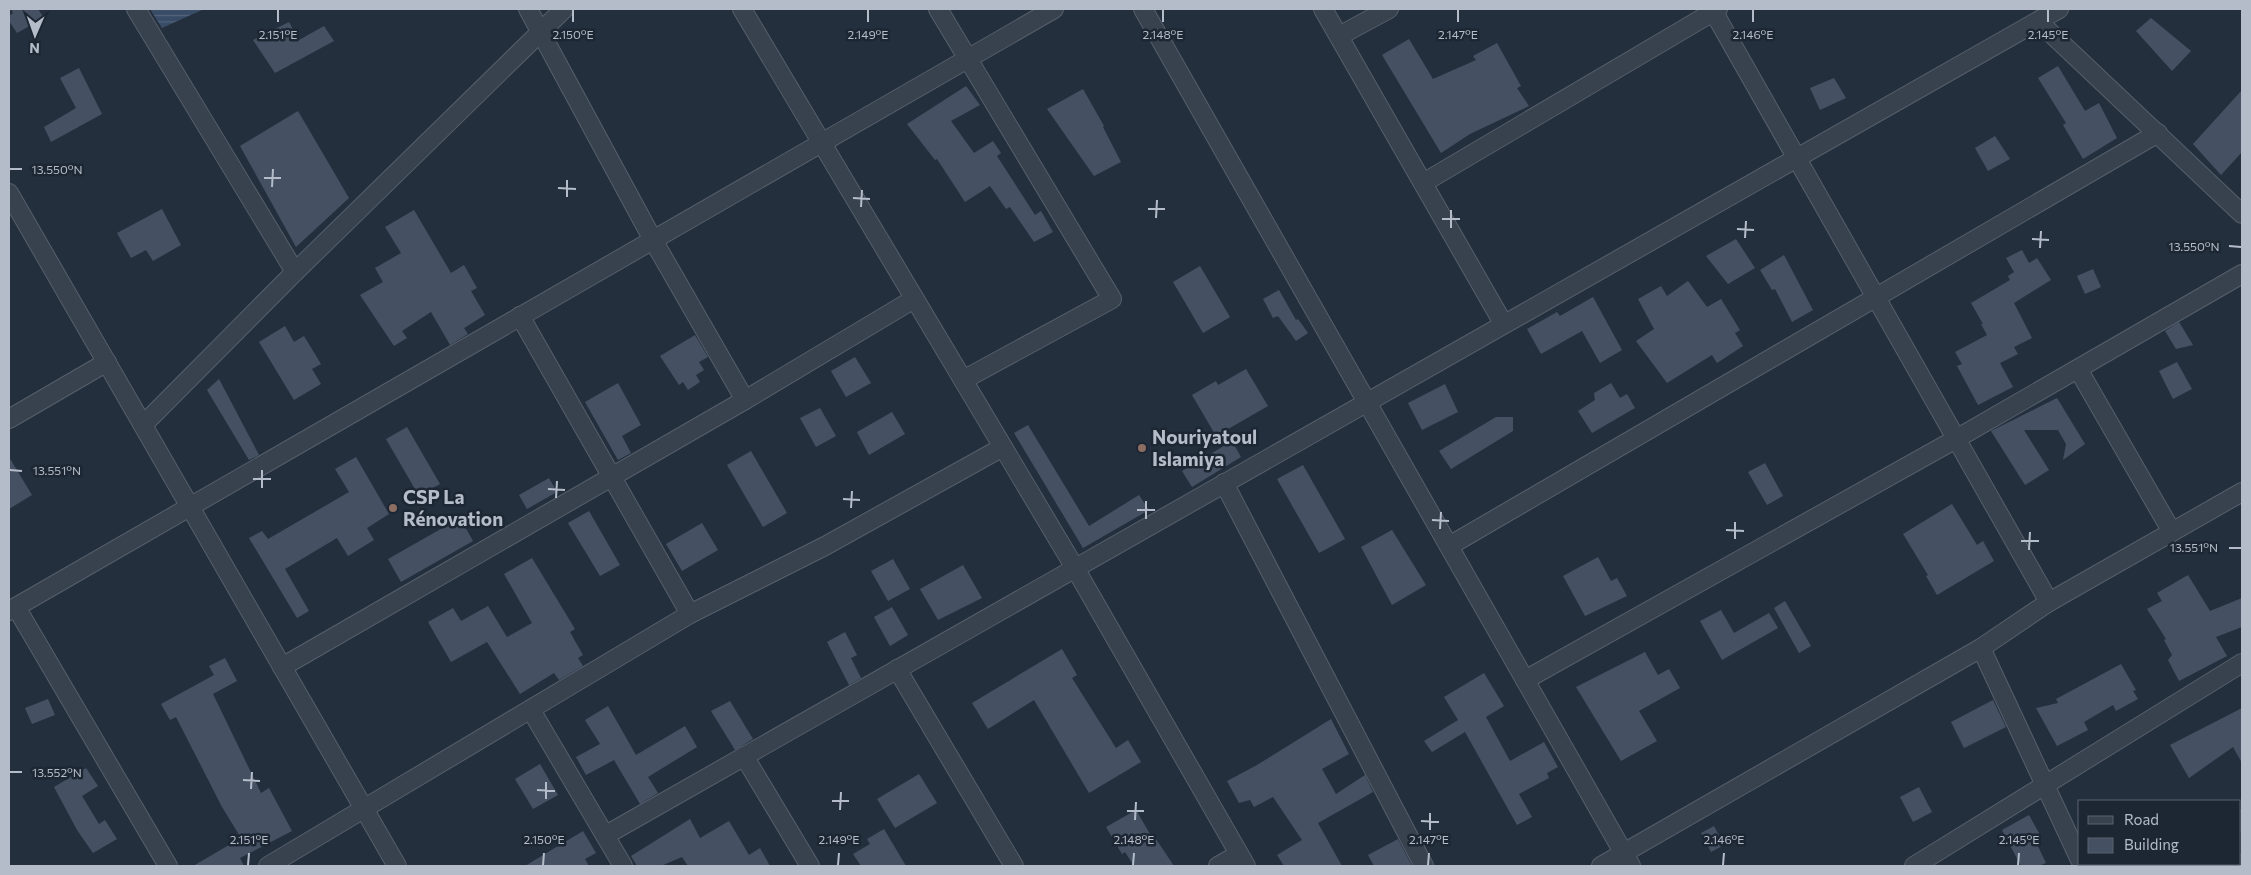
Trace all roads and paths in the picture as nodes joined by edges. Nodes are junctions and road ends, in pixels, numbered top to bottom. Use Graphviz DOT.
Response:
graph roads {
  1 [pos="136,9"];
  2 [pos="528,9"];
  3 [pos="564,9"];
  4 [pos="742,9"];
  5 [pos="938,9"];
  6 [pos="1054,9"];
  7 [pos="1143,9"];
  8 [pos="1323,9"];
  9 [pos="1390,9"];
  10 [pos="2058,9"];
  11 [pos="1714,10"];
  12 [pos="2039,22"];
  13 [pos="541,32"];
  14 [pos="1339,36"];
  15 [pos="967,59"];
  16 [pos="2158,133"];
  17 [pos="822,143"];
  18 [pos="1797,159"];
  19 [pos="1423,183"];
  20 [pos="9,193"];
  21 [pos="2242,214"];
  22 [pos="653,240"];
  23 [pos="295,272"];
  24 [pos="2242,274"];
  25 [pos="1876,297"];
  26 [pos="914,299"];
  27 [pos="520,316"];
  28 [pos="1504,323"];
  29 [pos="107,362"];
  30 [pos="2078,369"];
  31 [pos="963,380"];
  32 [pos="745,400"];
  33 [pos="1366,401"];
  34 [pos="9,419"];
  35 [pos="143,425"];
  36 [pos="1956,438"];
  37 [pos="1003,447"];
  38 [pos="612,477"];
  39 [pos="1224,483"];
  40 [pos="2242,492"];
  41 [pos="190,507"];
  42 [pos="2172,532"];
  43 [pos="1449,546"];
  44 [pos="1075,568"];
  45 [pos="2049,602"];
  46 [pos="12,609"];
  47 [pos="690,614"];
  48 [pos="1981,648"];
  49 [pos="2242,662"];
  50 [pos="282,667"];
  51 [pos="897,669"];
  52 [pos="1526,680"];
  53 [pos="531,710"];
  54 [pos="744,756"];
  55 [pos="2045,786"];
  56 [pos="364,809"];
  57 [pos="606,835"];
  58 [pos="2078,857"];
  59 [pos="1243,860"];
  60 [pos="1627,860"];
  61 [pos="168,866"];
  62 [pos="268,866"];
  63 [pos="397,866"];
  64 [pos="623,866"];
  65 [pos="810,866"];
  66 [pos="1014,866"];
  67 [pos="1218,866"];
  68 [pos="1424,866"];
  69 [pos="1601,866"];
  70 [pos="1914,866"];
  1 -- 23 [label="street"];
  2 -- 13 [label="street"];
  3 -- 13 [label="street"];
  4 -- 17 [label="street"];
  5 -- 15 [label="street"];
  6 -- 15 [label="street"];
  7 -- 33 [label="street"];
  8 -- 14 [label="street"];
  9 -- 14 [label="street"];
  10 -- 12 [label="street"];
  11 -- 18 [label="street"];
  11 -- 19 [label="street"];
  12 -- 16 [label="street"];
  12 -- 18 [label="street"];
  13 -- 22 [label="street"];
  13 -- 23 [label="street"];
  14 -- 19 [label="street"];
  15 -- 17 [label="street"];
  15 -- 31 [label="street"];
  16 -- 21 [label="street"];
  16 -- 25 [label="street"];
  17 -- 22 [label="street"];
  17 -- 26 [label="street"];
  18 -- 25 [label="street"];
  18 -- 28 [label="street"];
  19 -- 28 [label="street"];
  20 -- 29 [label="street"];
  22 -- 27 [label="street"];
  22 -- 32 [label="street"];
  23 -- 35 [label="street"];
  24 -- 30 [label="street"];
  25 -- 36 [label="street"];
  25 -- 43 [label="street"];
  26 -- 31 [label="street"];
  26 -- 32 [label="street"];
  27 -- 38 [label="street"];
  27 -- 41 [label="street"];
  28 -- 33 [label="street"];
  29 -- 34 [label="street"];
  29 -- 35 [label="street"];
  30 -- 36 [label="street"];
  30 -- 42 [label="street"];
  31 -- 37 [label="street"];
  32 -- 38 [label="street"];
  33 -- 39 [label="street"];
  33 -- 43 [label="street"];
  35 -- 41 [label="street"];
  36 -- 45 [label="street"];
  36 -- 52 [label="street"];
  37 -- 44 [label="street"];
  37 -- 47 [label="street"];
  38 -- 47 [label="street"];
  38 -- 50 [label="street"];
  39 -- 44 [label="street"];
  39 -- 68 [label="street"];
  40 -- 42 [label="street"];
  41 -- 46 [label="street"];
  41 -- 50 [label="street"];
  42 -- 45 [label="street"];
  43 -- 52 [label="street"];
  44 -- 51 [label="street"];
  44 -- 59 [label="street"];
  45 -- 48 [label="street"];
  46 -- 61 [label="street"];
  47 -- 53 [label="street"];
  48 -- 55 [label="street"];
  48 -- 60 [label="street"];
  49 -- 55 [label="street"];
  50 -- 56 [label="street"];
  51 -- 54 [label="street"];
  51 -- 66 [label="street"];
  52 -- 60 [label="street"];
  53 -- 56 [label="street"];
  53 -- 57 [label="street"];
  54 -- 57 [label="street"];
  54 -- 65 [label="street"];
  55 -- 58 [label="street"];
  55 -- 70 [label="street"];
  56 -- 62 [label="street"];
  56 -- 63 [label="street"];
  57 -- 64 [label="street"];
  59 -- 67 [label="street"];
  60 -- 69 [label="street"];
}
